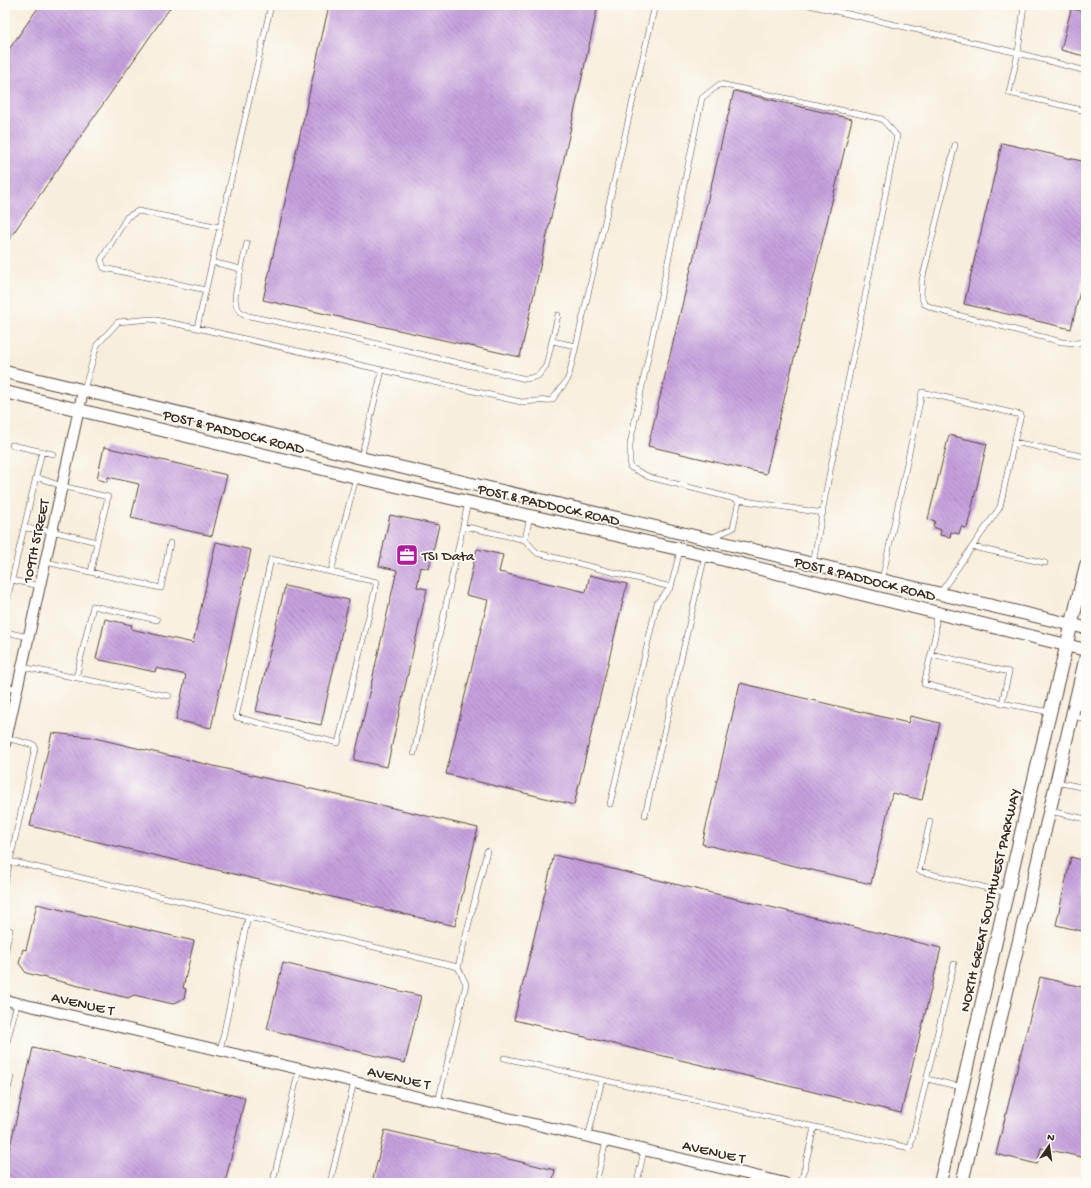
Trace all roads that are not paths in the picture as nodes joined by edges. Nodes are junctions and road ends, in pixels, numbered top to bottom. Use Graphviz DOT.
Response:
graph roads {
  1 [pos="271,5"];
  2 [pos="655,5"];
  3 [pos="809,5"];
  4 [pos="1024,5"];
  5 [pos="1018,53"];
  6 [pos="1086,71"];
  7 [pos="1086,111"];
  8 [pos="955,145"];
  9 [pos="220,227"];
  10 [pos="247,244"];
  11 [pos="212,262"];
  12 [pos="241,270"];
  13 [pos="206,290"];
  14 [pos="558,315"];
  15 [pos="197,328"];
  16 [pos="552,341"];
  17 [pos="1086,341"];
  18 [pos="576,346"];
  19 [pos="382,370"];
  20 [pos="5,372"];
  21 [pos="83,391"];
  22 [pos="5,392"];
  23 [pos="79,410"];
  24 [pos="1014,442"];
  25 [pos="12,444"];
  26 [pos="42,451"];
  27 [pos="53,454"];
  28 [pos="1086,457"];
  29 [pos="361,458"];
  30 [pos="36,477"];
  31 [pos="356,477"];
  32 [pos="62,486"];
  33 [pos="740,500"];
  34 [pos="468,502"];
  35 [pos="823,513"];
  36 [pos="530,516"];
  37 [pos="463,526"];
  38 [pos="24,528"];
  39 [pos="52,531"];
  40 [pos="708,539"];
  41 [pos="525,540"];
  42 [pos="97,542"];
  43 [pos="170,543"];
  44 [pos="973,547"];
  45 [pos="680,550"];
  46 [pos="704,555"];
  47 [pos="46,562"];
  48 [pos="1045,563"];
  49 [pos="813,564"];
  50 [pos="1086,565"];
  51 [pos="91,572"];
  52 [pos="331,572"];
  53 [pos="12,580"];
  54 [pos="882,580"];
  55 [pos="40,586"];
  56 [pos="671,587"];
  57 [pos="939,593"];
  58 [pos="5,609"];
  59 [pos="935,612"];
  60 [pos="157,620"];
  61 [pos="1072,624"];
  62 [pos="1086,628"];
  63 [pos="5,632"];
  64 [pos="29,637"];
  65 [pos="1066,645"];
  66 [pos="1086,650"];
  67 [pos="931,654"];
  68 [pos="1086,656"];
  69 [pos="22,667"];
  70 [pos="76,678"];
  71 [pos="5,686"];
  72 [pos="18,689"];
  73 [pos="169,696"];
  74 [pos="1002,702"];
  75 [pos="1050,712"];
  76 [pos="1072,715"];
  77 [pos="1086,718"];
  78 [pos="6,741"];
  79 [pos="414,753"];
  80 [pos="1056,782"];
  81 [pos="1086,788"];
  82 [pos="610,804"];
  83 [pos="1050,811"];
  84 [pos="645,816"];
  85 [pos="1086,819"];
  86 [pos="930,821"];
  87 [pos="487,851"];
  88 [pos="7,861"];
  89 [pos="5,882"];
  90 [pos="1008,894"];
  91 [pos="1029,898"];
  92 [pos="248,917"];
  93 [pos="5,928"];
  94 [pos="5,953"];
  95 [pos="954,964"];
  96 [pos="458,967"];
  97 [pos="5,1000"];
  98 [pos="17,1003"];
  99 [pos="5,1047"];
  100 [pos="220,1051"];
  101 [pos="504,1058"];
  102 [pos="299,1069"];
  103 [pos="5,1076"];
  104 [pos="927,1079"];
  105 [pos="602,1080"];
  106 [pos="354,1082"];
  107 [pos="962,1087"];
  108 [pos="5,1102"];
  109 [pos="438,1102"];
  110 [pos="814,1128"];
  111 [pos="588,1137"];
  112 [pos="606,1141"];
  113 [pos="644,1150"];
  114 [pos="274,1177"];
  115 [pos="330,1183"];
  116 [pos="596,1183"];
  117 [pos="637,1183"];
  118 [pos="786,1183"];
  119 [pos="801,1183"];
  120 [pos="940,1183"];
  121 [pos="962,1183"];
  1 -- 9 [label="lane"];
  2 -- 18 [label="lane"];
  3 -- 5 [label="lane"];
  4 -- 5 [label="lane"];
  5 -- 6 [label="lane"];
  5 -- 7 [label="lane"];
  8 -- 17 [label="lane"];
  9 -- 11 [label="lane"];
  9 -- 13 [label="lane"];
  10 -- 12 [label="lane"];
  11 -- 12 [label="lane"];
  11 -- 13 [label="lane"];
  12 -- 16 [label="lane"];
  13 -- 15 [label="lane"];
  14 -- 16 [label="lane"];
  15 -- 19 [label="lane"];
  15 -- 21 [label="lane"];
  16 -- 18 [label="lane"];
  18 -- 19 [label="lane"];
  19 -- 29 [label="lane"];
  20 -- 21 [label="street, POST & PADDOCK ROAD"];
  21 -- 23 [label="street, 109TH STREET"];
  21 -- 29 [label="street, POST & PADDOCK ROAD"];
  22 -- 23 [label="street, POST & PADDOCK ROAD"];
  23 -- 31 [label="street, POST & PADDOCK ROAD"];
  23 -- 32 [label="street, 109TH STREET"];
  24 -- 28 [label="lane"];
  24 -- 44 [label="lane"];
  24 -- 54 [label="lane"];
  25 -- 26 [label="lane"];
  26 -- 27 [label="lane"];
  26 -- 30 [label="lane"];
  29 -- 31 [label="street"];
  29 -- 40 [label="street, POST & PADDOCK ROAD"];
  30 -- 32 [label="lane"];
  30 -- 38 [label="lane"];
  31 -- 34 [label="street, POST & PADDOCK ROAD"];
  31 -- 52 [label="lane"];
  32 -- 39 [label="street, 109TH STREET"];
  32 -- 42 [label="lane"];
  33 -- 35 [label="lane"];
  33 -- 35 [label="lane"];
  33 -- 40 [label="lane"];
  34 -- 36 [label="street, POST & PADDOCK ROAD"];
  34 -- 37 [label="lane"];
  35 -- 49 [label="lane"];
  36 -- 41 [label="lane"];
  36 -- 45 [label="street, POST & PADDOCK ROAD"];
  37 -- 41 [label="lane"];
  37 -- 79 [label="lane"];
  38 -- 39 [label="lane"];
  38 -- 53 [label="lane"];
  39 -- 42 [label="lane"];
  39 -- 47 [label="street, 109TH STREET"];
  40 -- 46 [label="street"];
  40 -- 49 [label="street, POST & PADDOCK ROAD"];
  41 -- 56 [label="lane"];
  42 -- 51 [label="lane"];
  43 -- 51 [label="lane"];
  44 -- 48 [label="lane"];
  44 -- 57 [label="lane"];
  45 -- 46 [label="street, POST & PADDOCK ROAD"];
  45 -- 56 [label="lane"];
  46 -- 59 [label="street, POST & PADDOCK ROAD"];
  46 -- 84 [label="lane"];
  47 -- 51 [label="lane"];
  47 -- 55 [label="street, 109TH STREET"];
  49 -- 54 [label="street, POST & PADDOCK ROAD"];
  50 -- 61 [label="street, NORTH GREAT SOUTHWEST PARKWAY"];
  52 -- 52 [label="lane"];
  53 -- 55 [label="lane"];
  53 -- 58 [label="lane"];
  54 -- 57 [label="street, POST & PADDOCK ROAD"];
  55 -- 64 [label="street, 109TH STREET"];
  56 -- 82 [label="lane"];
  57 -- 59 [label="street"];
  57 -- 61 [label="street, POST & PADDOCK ROAD"];
  59 -- 65 [label="street, POST & PADDOCK ROAD"];
  59 -- 67 [label="lane"];
  60 -- 70 [label="lane"];
  61 -- 62 [label="street, POST & PADDOCK ROAD"];
  61 -- 65 [label="street, NORTH GREAT SOUTHWEST PARKWAY"];
  63 -- 64 [label="lane"];
  64 -- 69 [label="street, 109TH STREET"];
  65 -- 66 [label="street, POST & PADDOCK ROAD"];
  65 -- 75 [label="street, NORTH GREAT SOUTHWEST PARKWAY"];
  67 -- 74 [label="lane"];
  67 -- 74 [label="lane"];
  68 -- 76 [label="street"];
  69 -- 70 [label="lane"];
  69 -- 72 [label="street, 109TH STREET"];
  70 -- 73 [label="lane"];
  71 -- 72 [label="lane"];
  72 -- 78 [label="street, 109TH STREET"];
  74 -- 75 [label="lane"];
  75 -- 90 [label="street, NORTH GREAT SOUTHWEST PARKWAY"];
  76 -- 77 [label="lane"];
  76 -- 80 [label="street"];
  78 -- 88 [label="lane"];
  80 -- 81 [label="lane"];
  80 -- 83 [label="street"];
  83 -- 85 [label="lane"];
  83 -- 91 [label="street"];
  86 -- 90 [label="lane"];
  87 -- 96 [label="lane"];
  88 -- 89 [label="lane"];
  88 -- 92 [label="lane"];
  90 -- 91 [label="street"];
  90 -- 107 [label="street, NORTH GREAT SOUTHWEST PARKWAY"];
  91 -- 121 [label="street"];
  92 -- 96 [label="lane"];
  92 -- 100 [label="lane"];
  93 -- 94 [label="lane"];
  95 -- 104 [label="lane"];
  96 -- 109 [label="lane"];
  97 -- 98 [label="street, AVENUE T"];
  98 -- 99 [label="lane"];
  98 -- 100 [label="street, AVENUE T"];
  100 -- 102 [label="street, AVENUE T"];
  101 -- 105 [label="lane"];
  102 -- 106 [label="street, AVENUE T"];
  102 -- 114 [label="lane"];
  103 -- 108 [label="lane"];
  104 -- 107 [label="lane"];
  104 -- 110 [label="lane"];
  105 -- 110 [label="lane"];
  105 -- 111 [label="lane"];
  106 -- 109 [label="street, AVENUE T"];
  106 -- 115 [label="lane"];
  107 -- 120 [label="street, NORTH GREAT SOUTHWEST PARKWAY"];
  109 -- 111 [label="street, AVENUE T"];
  110 -- 119 [label="lane"];
  111 -- 112 [label="street, AVENUE T"];
  112 -- 113 [label="street, AVENUE T"];
  112 -- 116 [label="lane"];
  113 -- 117 [label="lane"];
  113 -- 118 [label="street, AVENUE T"];
}
